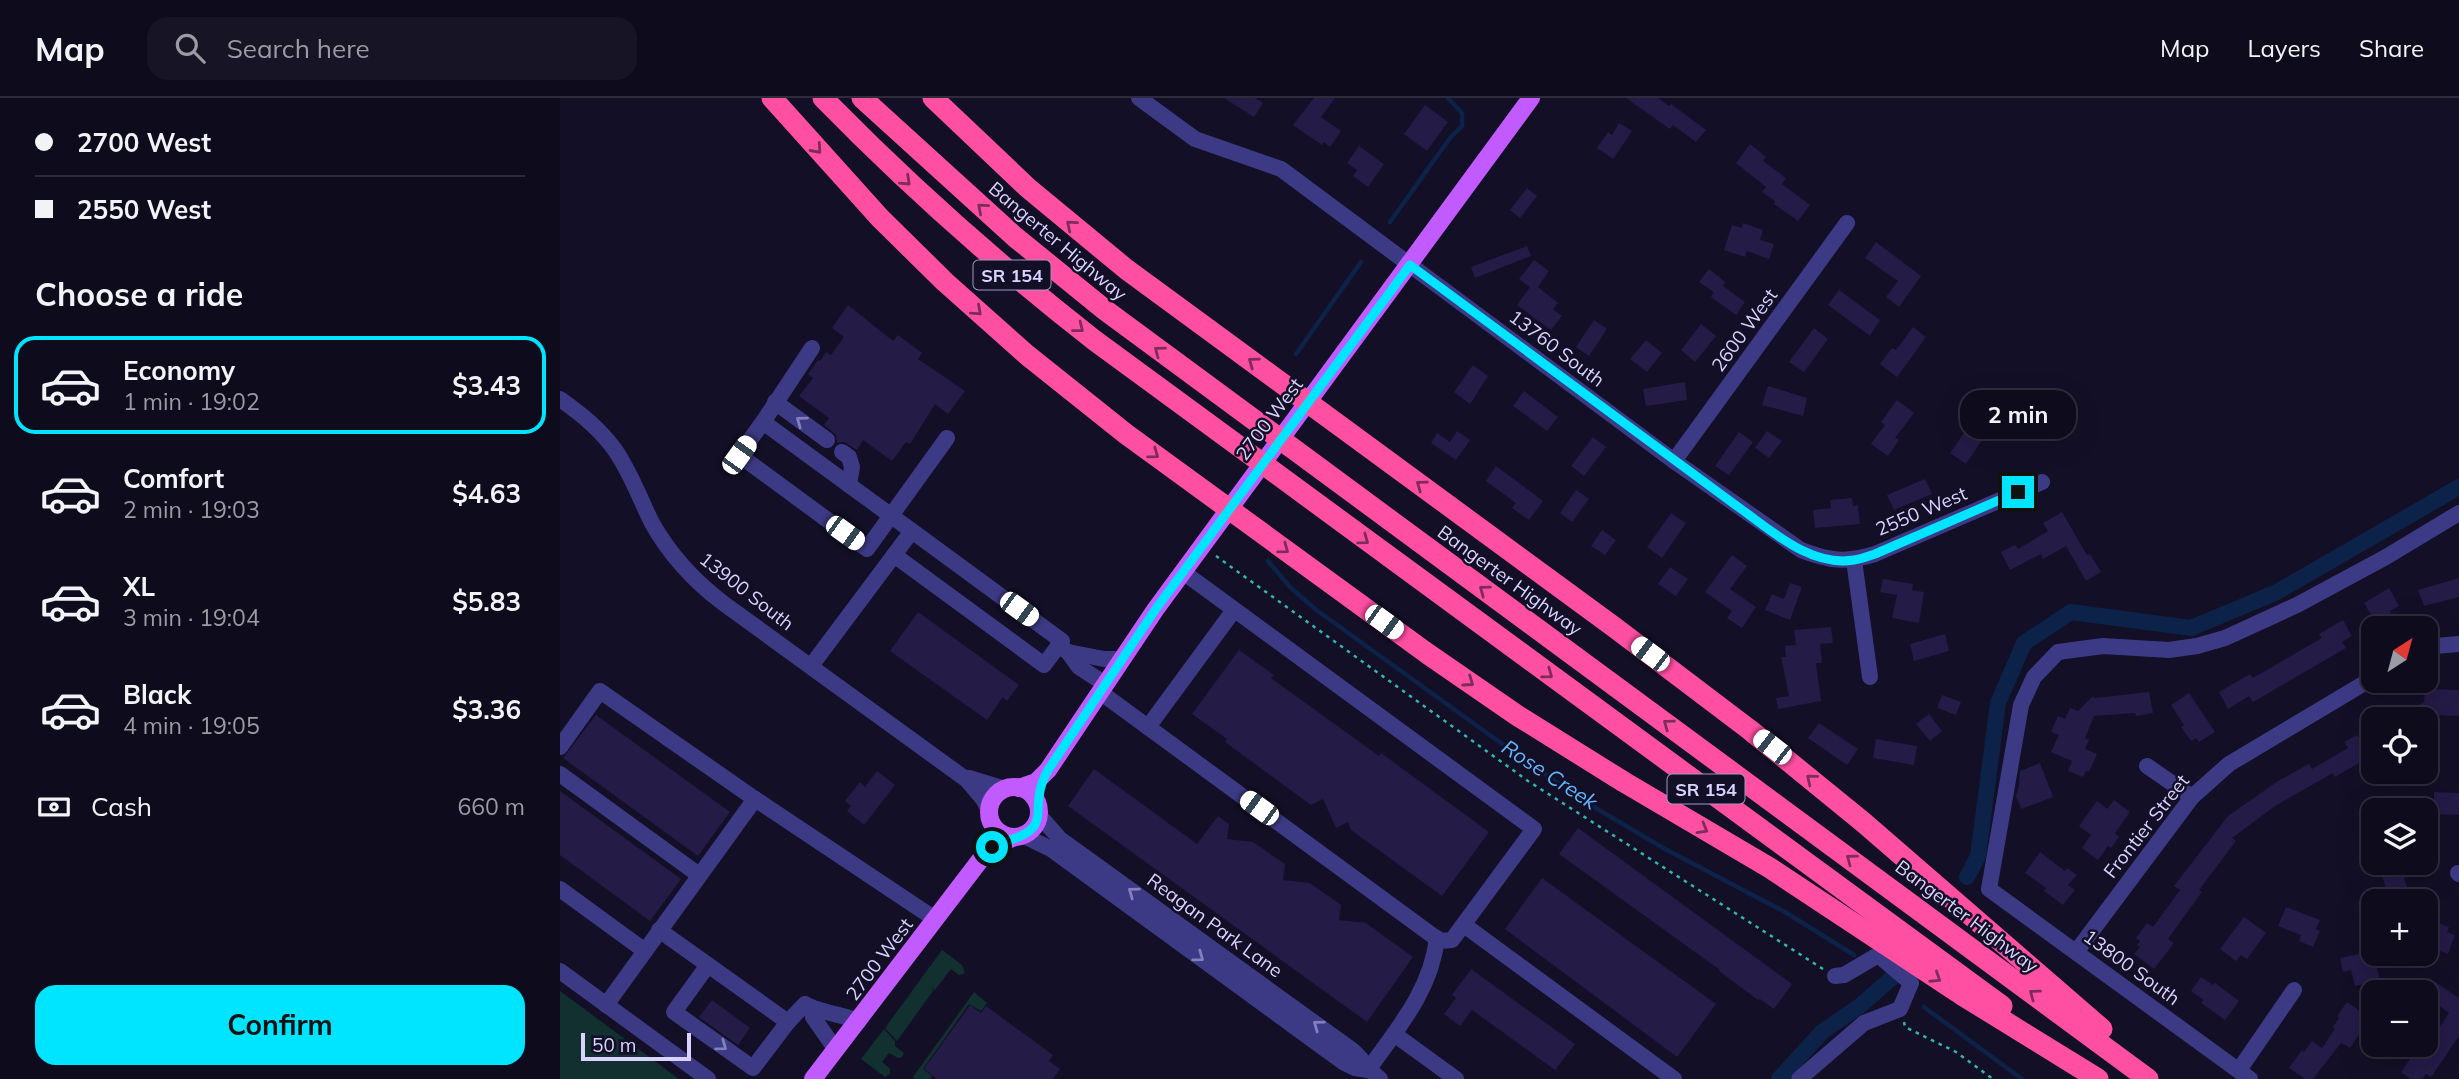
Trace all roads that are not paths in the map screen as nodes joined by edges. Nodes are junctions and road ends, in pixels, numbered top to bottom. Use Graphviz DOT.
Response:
graph roads {
  1 [pos="772,98"];
  2 [pos="823,98"];
  3 [pos="862,98"];
  4 [pos="933,98"];
  5 [pos="1139,98"];
  6 [pos="1531,98"];
  7 [pos="1847,223"];
  8 [pos="1410,265"];
  9 [pos="812,348"];
  10 [pos="560,399"];
  11 [pos="775,402"];
  12 [pos="1308,402"];
  13 [pos="764,422"];
  14 [pos="947,438"];
  15 [pos="827,440"];
  16 [pos="842,452"];
  17 [pos="1674,461"];
  18 [pos="2042,482"];
  19 [pos="849,485"];
  20 [pos="1229,509"];
  21 [pos="2459,513"];
  22 [pos="891,515"];
  23 [pos="912,531"];
  24 [pos="894,555"];
  25 [pos="1854,560"];
  26 [pos="1183,572"];
  27 [pos="1234,610"];
  28 [pos="2459,644"];
  29 [pos="2438,646"];
  30 [pos="1063,649"];
  31 [pos="1122,659"];
  32 [pos="811,666"];
  33 [pos="1870,677"];
  34 [pos="2361,685"];
  35 [pos="1103,688"];
  36 [pos="1149,727"];
  37 [pos="560,747"];
  38 [pos="2147,766"];
  39 [pos="1048,770"];
  40 [pos="957,772"];
  41 [pos="560,774"];
  42 [pos="1012,788"];
  43 [pos="2192,797"];
  44 [pos="755,799"];
  45 [pos="1038,810"];
  46 [pos="989,814"];
  47 [pos="1019,836"];
  48 [pos="976,864"];
  49 [pos="699,875"];
  50 [pos="560,889"];
  51 [pos="935,919"];
  52 [pos="1464,925"];
  53 [pos="659,930"];
  54 [pos="1437,939"];
  55 [pos="645,951"];
  56 [pos="2076,952"];
  57 [pos="708,965"];
  58 [pos="560,971"];
  59 [pos="1835,976"];
  60 [pos="2294,990"];
  61 [pos="606,1004"];
  62 [pos="812,1009"];
  63 [pos="859,1021"];
  64 [pos="788,1022"];
  65 [pos="1394,1034"];
  66 [pos="836,1050"];
  67 [pos="1374,1075"];
  68 [pos="2245,1075"];
  69 [pos="708,1079"];
  70 [pos="813,1079"];
  71 [pos="1456,1079"];
  72 [pos="1674,1079"];
  73 [pos="1799,1079"];
  74 [pos="2100,1079"];
  75 [pos="2148,1079"];
  76 [pos="2159,1079"];
  1 -- 20 [label="highway, one-way"];
  2 -- 74 [label="highway, SR 154, one-way"];
  75 -- 3 [label="highway, Bangerter Highway / SR 154, one-way"];
  12 -- 4 [label="highway, one-way"];
  5 -- 8 [label="street, 13760 South"];
  6 -- 8 [label="main road, 2700 West"];
  7 -- 17 [label="street, 2600 West"];
  8 -- 12 [label="main road, 2700 West"];
  8 -- 17 [label="street, 13760 South"];
  9 -- 11 [label="street"];
  10 -- 32 [label="street, 13900 South"];
  11 -- 13 [label="street"];
  15 -- 11 [label="street, one-way"];
  12 -- 20 [label="main road, 2700 West"];
  76 -- 12 [label="highway, one-way"];
  13 -- 19 [label="street"];
  13 -- 22 [label="street"];
  14 -- 22 [label="street"];
  16 -- 19 [label="street"];
  17 -- 25 [label="street, 13760 South"];
  18 -- 25 [label="street, 2550 West"];
  19 -- 22 [label="street"];
  20 -- 26 [label="main road, 2700 West"];
  20 -- 74 [label="highway, one-way"];
  21 -- 56 [label="street, 13800 South"];
  22 -- 23 [label="street"];
  23 -- 24 [label="street"];
  23 -- 30 [label="street"];
  24 -- 30 [label="street"];
  24 -- 32 [label="street"];
  25 -- 33 [label="street"];
  26 -- 27 [label="street"];
  26 -- 31 [label="main road, 2700 West"];
  27 -- 36 [label="street"];
  27 -- 52 [label="street"];
  28 -- 29 [label="street"];
  30 -- 31 [label="street"];
  30 -- 35 [label="street"];
  31 -- 35 [label="main road, 2700 West"];
  32 -- 40 [label="street, 13900 South"];
  34 -- 43 [label="street, Frontier Street"];
  35 -- 36 [label="street"];
  35 -- 39 [label="main road, 2700 West"];
  36 -- 54 [label="street"];
  37 -- 44 [label="street"];
  38 -- 43 [label="street"];
  39 -- 42 [label="main road, 2700 West"];
  39 -- 45 [label="main road, 2700 West"];
  40 -- 42 [label="street, 13900 South"];
  40 -- 46 [label="street, 13900 South"];
  41 -- 49 [label="street"];
  42 -- 45 [label="main road"];
  42 -- 46 [label="main road"];
  43 -- 56 [label="street, Frontier Street"];
  44 -- 49 [label="street"];
  44 -- 51 [label="street"];
  45 -- 47 [label="main road"];
  67 -- 45 [label="street, Reagan Park Lane, one-way"];
  46 -- 47 [label="main road"];
  46 -- 48 [label="main road, 2700 West"];
  47 -- 48 [label="main road, 2700 West"];
  47 -- 67 [label="street, Reagan Park Lane, one-way"];
  48 -- 51 [label="main road, 2700 West"];
  49 -- 53 [label="street"];
  50 -- 55 [label="street"];
  51 -- 63 [label="main road, 2700 West"];
  52 -- 54 [label="street"];
  52 -- 72 [label="street"];
  53 -- 55 [label="street"];
  53 -- 57 [label="street"];
  54 -- 65 [label="street"];
  55 -- 61 [label="street"];
  56 -- 68 [label="street, 13800 South"];
  57 -- 64 [label="street"];
  57 -- 64 [label="street, one-way"];
  58 -- 61 [label="street"];
  59 -- 73 [label="street"];
  60 -- 68 [label="street"];
  61 -- 69 [label="street"];
  62 -- 63 [label="street"];
  62 -- 64 [label="street"];
  62 -- 66 [label="street"];
  63 -- 66 [label="main road, 2700 West"];
  65 -- 67 [label="street"];
  65 -- 71 [label="street"];
  66 -- 70 [label="main road, 2700 West"];
}
